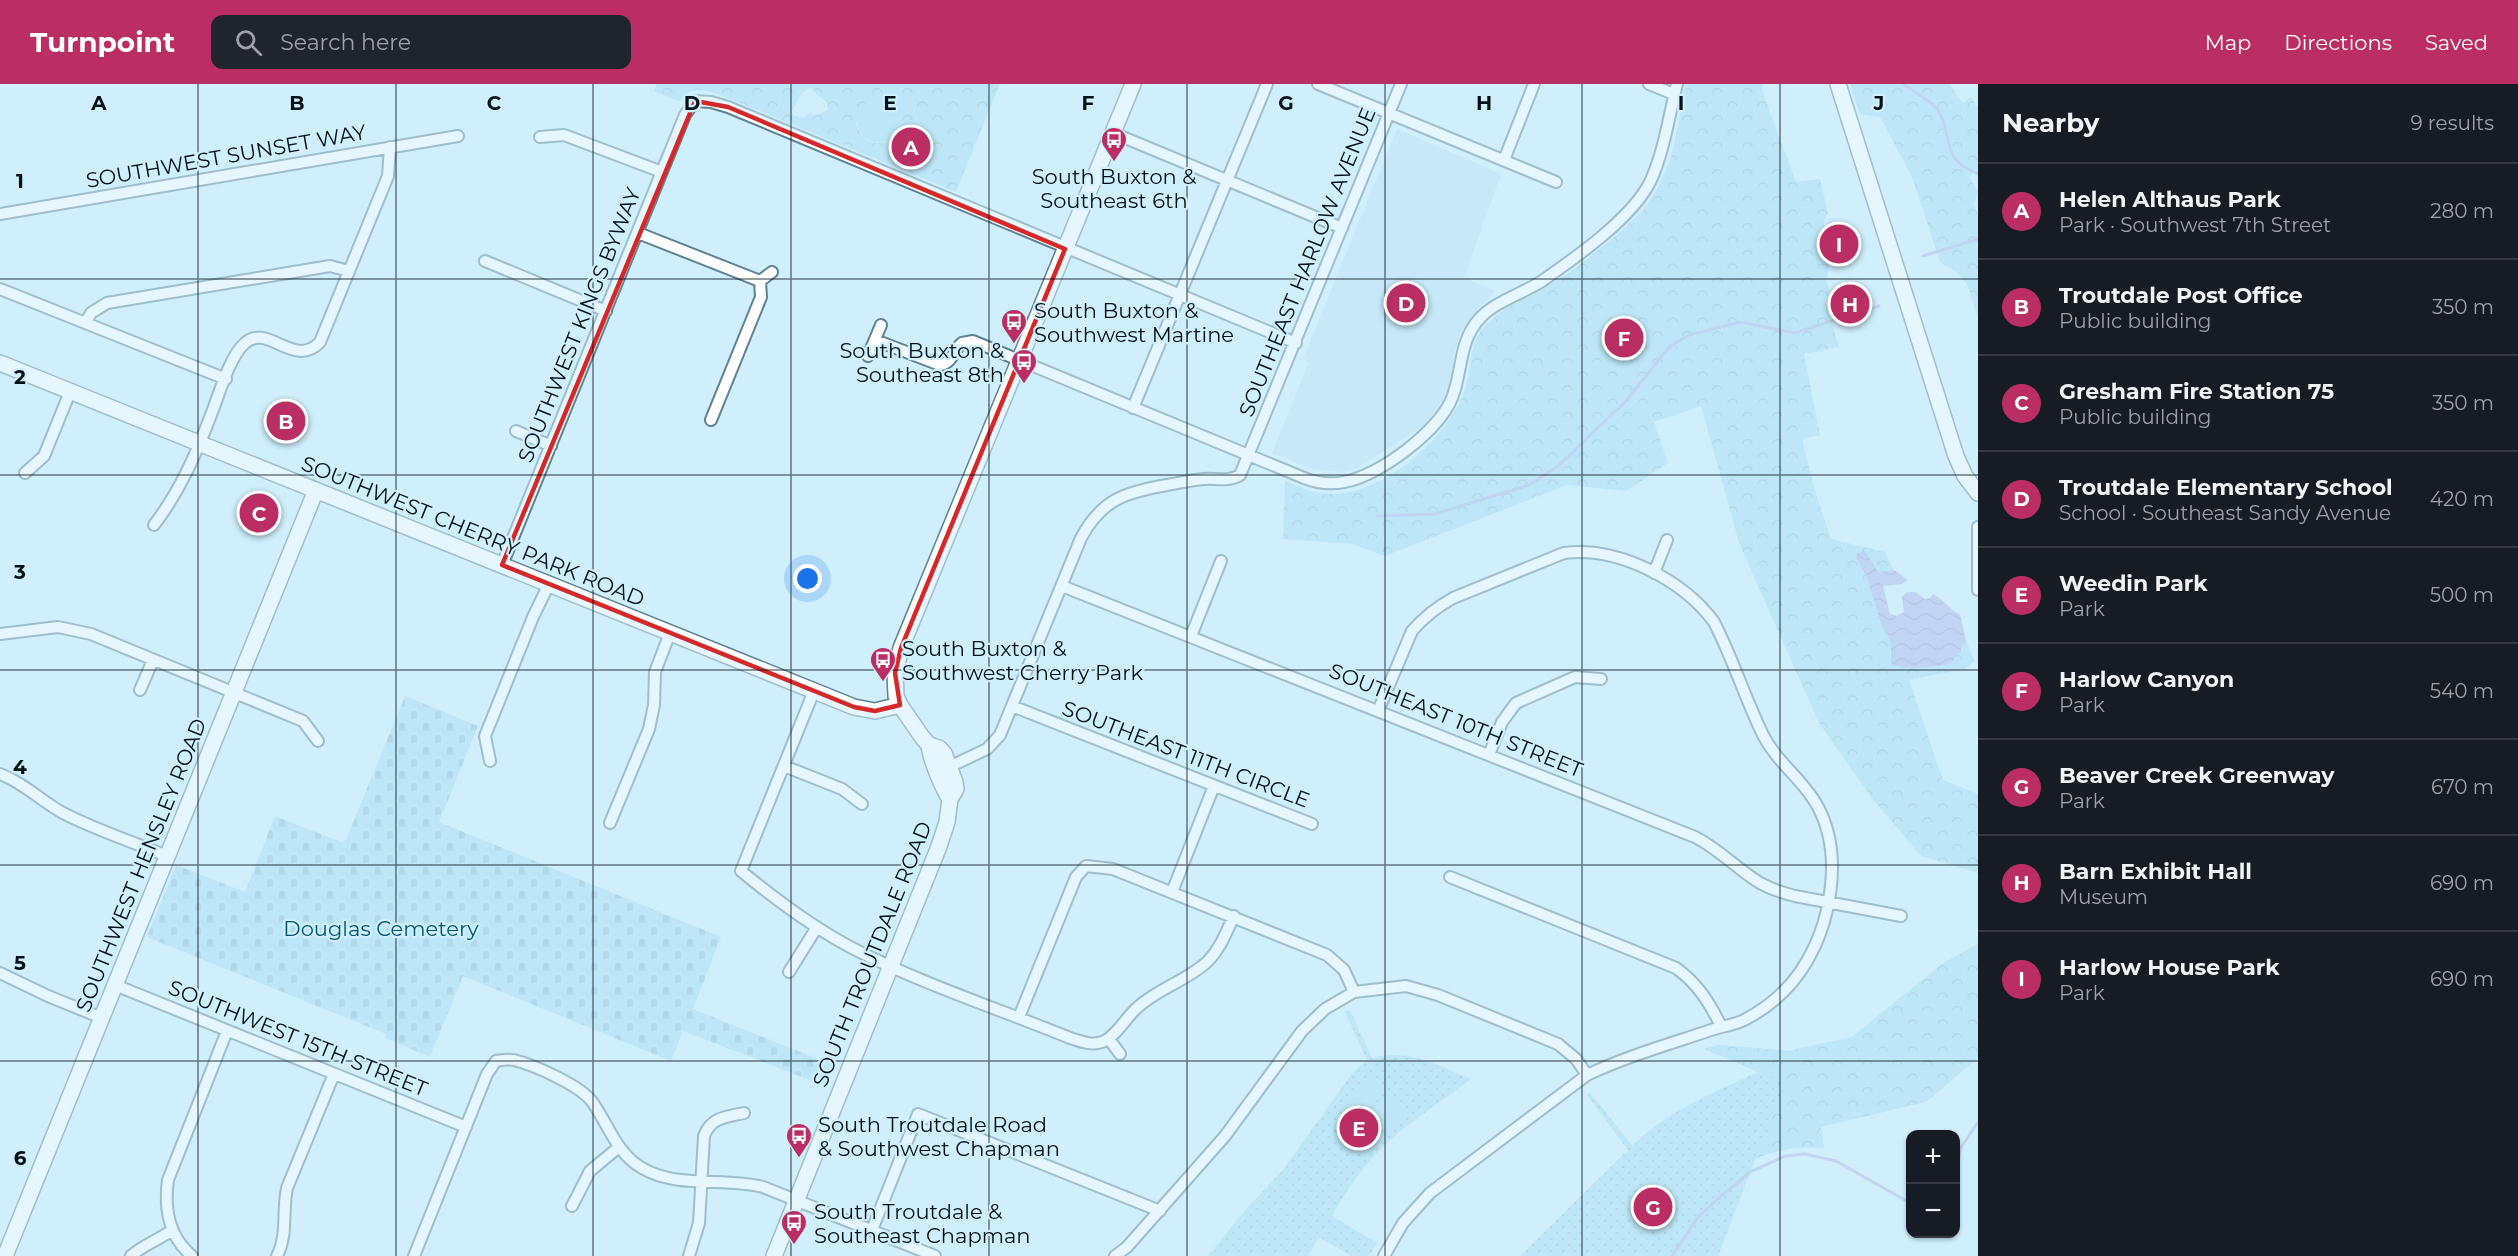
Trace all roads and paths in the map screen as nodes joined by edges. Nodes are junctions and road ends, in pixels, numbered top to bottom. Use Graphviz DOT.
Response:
graph roads {
  1 [pos="1133,84"];
  2 [pos="1267,84"];
  3 [pos="1318,84"];
  4 [pos="1401,84"];
  5 [pos="1534,84"];
  6 [pos="1649,84"];
  7 [pos="1838,84"];
  8 [pos="1675,89"];
  9 [pos="1389,114"];
  10 [pos="1113,134"];
  11 [pos="458,136"];
  12 [pos="540,137"];
  13 [pos="390,147"];
  14 [pos="1504,160"];
  15 [pos="662,172"];
  16 [pos="1228,181"];
  17 [pos="1556,182"];
  18 [pos="0,214"];
  19 [pos="1342,228"];
  20 [pos="638,233"];
  21 [pos="1065,249"];
  22 [pos="485,261"];
  23 [pos="349,271"];
  24 [pos="772,272"];
  25 [pos="760,281"];
  26 [pos="0,289"];
  27 [pos="1180,295"];
  28 [pos="606,311"];
  29 [pos="86,322"];
  30 [pos="881,325"];
  31 [pos="875,340"];
  32 [pos="1296,343"];
  33 [pos="868,356"];
  34 [pos="1019,360"];
  35 [pos="0,363"];
  36 [pos="225,379"];
  37 [pos="70,392"];
  38 [pos="1133,408"];
  39 [pos="711,420"];
  40 [pos="516,431"];
  41 [pos="200,443"];
  42 [pos="551,446"];
  43 [pos="1249,456"];
  44 [pos="25,473"];
  45 [pos="316,490"];
  46 [pos="1978,493"];
  47 [pos="154,525"];
  48 [pos="1978,526"];
  49 [pos="1667,540"];
  50 [pos="1221,561"];
  51 [pos="502,565"];
  52 [pos="1654,573"];
  53 [pos="549,584"];
  54 [pos="1062,586"];
  55 [pos="1978,590"];
  56 [pos="670,633"];
  57 [pos="0,634"];
  58 [pos="1191,636"];
  59 [pos="153,660"];
  60 [pos="1600,680"];
  61 [pos="140,690"];
  62 [pos="814,691"];
  63 [pos="234,693"];
  64 [pos="900,705"];
  65 [pos="1012,706"];
  66 [pos="1378,711"];
  67 [pos="318,741"];
  68 [pos="929,745"];
  69 [pos="1489,754"];
  70 [pos="490,761"];
  71 [pos="784,766"];
  72 [pos="951,766"];
  73 [pos="0,774"];
  74 [pos="1215,786"];
  75 [pos="950,799"];
  76 [pos="862,804"];
  77 [pos="610,824"];
  78 [pos="1312,824"];
  79 [pos="167,856"];
  80 [pos="1450,877"];
  81 [pos="1172,892"];
  82 [pos="1827,903"];
  83 [pos="1234,916"];
  84 [pos="1901,916"];
  85 [pos="818,927"];
  86 [pos="891,966"];
  87 [pos="789,972"];
  88 [pos="0,973"];
  89 [pos="115,985"];
  90 [pos="1354,992"];
  91 [pos="1018,1017"];
  92 [pos="102,1018"];
  93 [pos="1721,1026"];
  94 [pos="227,1031"];
  95 [pos="1108,1039"];
  96 [pos="1120,1054"];
  97 [pos="334,1074"];
  98 [pos="1587,1075"];
  99 [pos="744,1113"];
  100 [pos="466,1127"];
  101 [pos="619,1147"];
  102 [pos="700,1180"];
  103 [pos="796,1200"];
  104 [pos="572,1206"];
  105 [pos="1160,1211"];
  106 [pos="172,1230"];
  107 [pos="872,1230"];
  108 [pos="5,1256"];
  109 [pos="131,1256"];
  110 [pos="192,1256"];
  111 [pos="277,1256"];
  112 [pos="414,1256"];
  113 [pos="688,1256"];
  114 [pos="774,1256"];
  115 [pos="935,1256"];
  116 [pos="1115,1256"];
  117 [pos="1384,1256"];
  1 -- 10 [label="street"];
  2 -- 16 [label="street"];
  3 -- 9 [label="street"];
  4 -- 9 [label="street, SOUTHEAST HARLOW AVENUE"];
  5 -- 14 [label="street"];
  6 -- 8 [label="street"];
  7 -- 46 [label="street"];
  8 -- 43 [label="street"];
  9 -- 14 [label="street"];
  9 -- 19 [label="street, SOUTHEAST HARLOW AVENUE"];
  10 -- 16 [label="street"];
  10 -- 21 [label="street"];
  11 -- 13 [label="street, SOUTHWEST SUNSET WAY"];
  12 -- 15 [label="street"];
  13 -- 18 [label="street, SOUTHWEST SUNSET WAY"];
  13 -- 23 [label="street"];
  14 -- 17 [label="street"];
  15 -- 20 [label="street, SOUTHWEST KINGS BYWAY"];
  15 -- 21 [label="street, SOUTHWEST KINGS BYWAY"];
  16 -- 19 [label="street"];
  16 -- 27 [label="street"];
  19 -- 32 [label="street, SOUTHEAST HARLOW AVENUE"];
  20 -- 25 [label="street"];
  20 -- 28 [label="street, SOUTHWEST KINGS BYWAY"];
  21 -- 27 [label="street"];
  21 -- 34 [label="street"];
  22 -- 28 [label="street"];
  23 -- 29 [label="street"];
  23 -- 36 [label="street"];
  24 -- 25 [label="street"];
  25 -- 39 [label="street"];
  26 -- 29 [label="street"];
  27 -- 32 [label="street"];
  27 -- 38 [label="street"];
  28 -- 42 [label="street, SOUTHWEST KINGS BYWAY"];
  29 -- 36 [label="street"];
  30 -- 31 [label="street"];
  31 -- 33 [label="street"];
  31 -- 34 [label="street"];
  32 -- 43 [label="street, SOUTHEAST HARLOW AVENUE"];
  34 -- 38 [label="street"];
  34 -- 64 [label="street"];
  35 -- 37 [label="street, SOUTHWEST CHERRY PARK ROAD"];
  36 -- 41 [label="street"];
  37 -- 41 [label="street, SOUTHWEST CHERRY PARK ROAD"];
  37 -- 44 [label="street"];
  38 -- 43 [label="street"];
  40 -- 42 [label="street"];
  41 -- 45 [label="street, SOUTHWEST CHERRY PARK ROAD"];
  41 -- 47 [label="street"];
  42 -- 51 [label="street, SOUTHWEST KINGS BYWAY"];
  43 -- 54 [label="street, SOUTHEAST HARLOW AVENUE"];
  45 -- 51 [label="street, SOUTHWEST CHERRY PARK ROAD"];
  45 -- 63 [label="street, SOUTHWEST HENSLEY ROAD"];
  48 -- 55 [label="street"];
  49 -- 52 [label="street"];
  50 -- 58 [label="street"];
  51 -- 53 [label="street, SOUTHWEST CHERRY PARK ROAD"];
  52 -- 66 [label="street"];
  52 -- 82 [label="street"];
  53 -- 56 [label="street, SOUTHWEST CHERRY PARK ROAD"];
  53 -- 70 [label="street"];
  54 -- 58 [label="street, SOUTHEAST 10TH STREET"];
  54 -- 65 [label="street"];
  56 -- 62 [label="street, SOUTHWEST CHERRY PARK ROAD"];
  56 -- 77 [label="street"];
  57 -- 59 [label="street"];
  58 -- 66 [label="street, SOUTHEAST 10TH STREET"];
  59 -- 61 [label="street"];
  59 -- 63 [label="street"];
  60 -- 69 [label="street"];
  62 -- 64 [label="street, SOUTHWEST CHERRY PARK ROAD"];
  62 -- 71 [label="street"];
  63 -- 67 [label="street"];
  63 -- 79 [label="street, SOUTHWEST HENSLEY ROAD"];
  64 -- 68 [label="street"];
  65 -- 72 [label="street"];
  65 -- 74 [label="street, SOUTHEAST 11TH CIRCLE"];
  66 -- 69 [label="street, SOUTHEAST 10TH STREET"];
  68 -- 72 [label="street"];
  68 -- 75 [label="street"];
  69 -- 82 [label="street, SOUTHEAST 10TH STREET"];
  71 -- 76 [label="street"];
  71 -- 85 [label="street"];
  72 -- 75 [label="street, SOUTH TROUTDALE ROAD"];
  73 -- 79 [label="street"];
  74 -- 78 [label="street, SOUTHEAST 11TH CIRCLE"];
  74 -- 81 [label="street"];
  75 -- 86 [label="street, SOUTH TROUTDALE ROAD"];
  79 -- 89 [label="street, SOUTHWEST HENSLEY ROAD"];
  80 -- 93 [label="street"];
  81 -- 83 [label="street"];
  81 -- 91 [label="street"];
  82 -- 84 [label="street, SOUTHEAST 10TH STREET"];
  82 -- 93 [label="street"];
  83 -- 90 [label="street"];
  83 -- 95 [label="street"];
  85 -- 86 [label="street"];
  85 -- 87 [label="street"];
  86 -- 91 [label="street"];
  86 -- 103 [label="street, SOUTH TROUTDALE ROAD"];
  88 -- 92 [label="street"];
  89 -- 92 [label="street, SOUTHWEST HENSLEY ROAD"];
  89 -- 94 [label="street, SOUTHWEST 15TH STREET"];
  90 -- 98 [label="street"];
  90 -- 105 [label="street"];
  91 -- 95 [label="street"];
  92 -- 108 [label="street, SOUTHWEST HENSLEY ROAD"];
  93 -- 98 [label="street"];
  94 -- 97 [label="street, SOUTHWEST 15TH STREET"];
  94 -- 106 [label="street"];
  95 -- 96 [label="street"];
  97 -- 100 [label="street, SOUTHWEST 15TH STREET"];
  97 -- 111 [label="street"];
  98 -- 117 [label="street"];
  99 -- 102 [label="street"];
  100 -- 101 [label="street"];
  100 -- 112 [label="street"];
  101 -- 102 [label="street"];
  101 -- 104 [label="street"];
  102 -- 103 [label="street"];
  102 -- 113 [label="street"];
  103 -- 107 [label="street"];
  103 -- 114 [label="street, SOUTH TROUTDALE ROAD"];
  105 -- 107 [label="street"];
  105 -- 116 [label="street"];
  106 -- 109 [label="street"];
  106 -- 110 [label="street"];
  107 -- 115 [label="street"];
}
